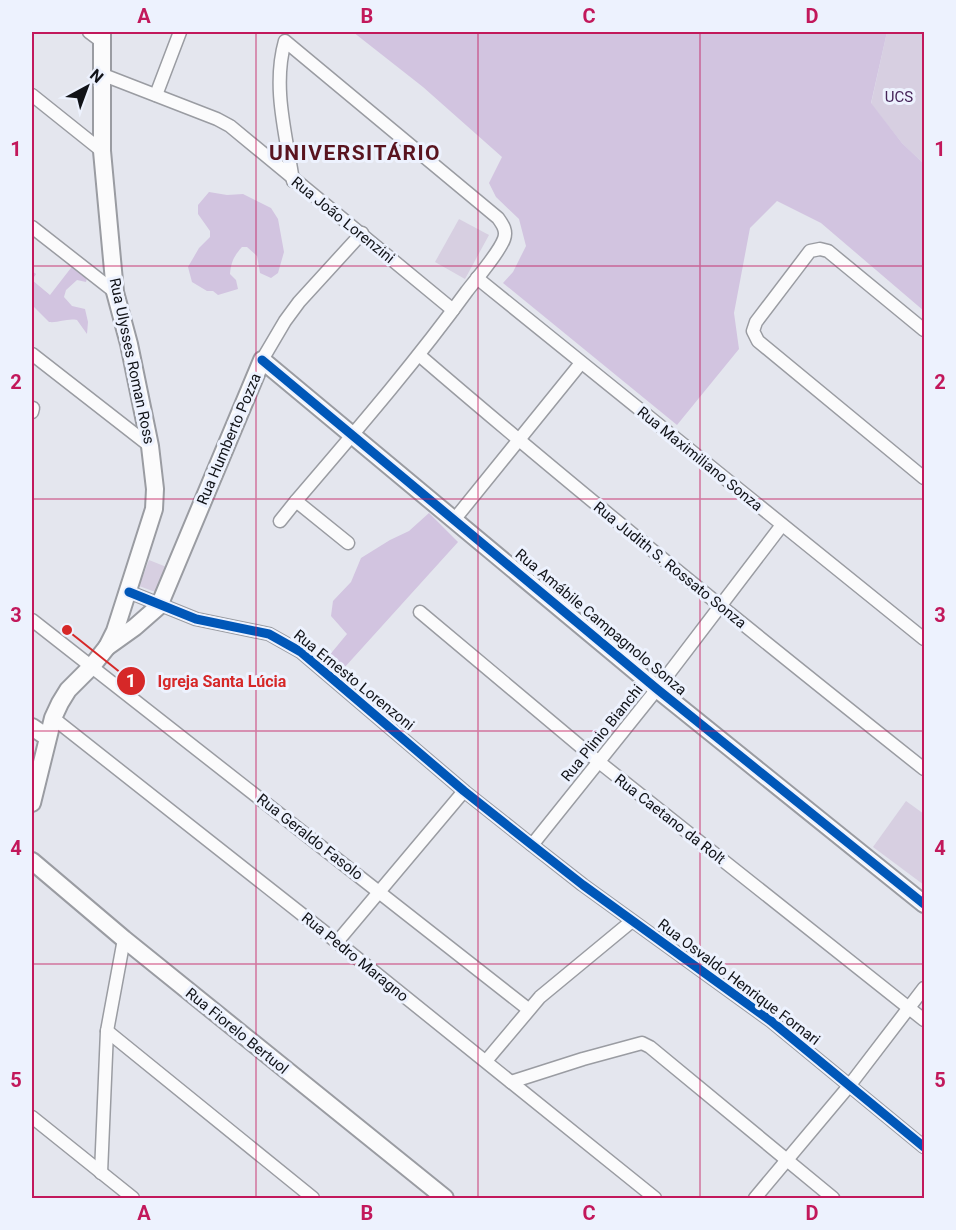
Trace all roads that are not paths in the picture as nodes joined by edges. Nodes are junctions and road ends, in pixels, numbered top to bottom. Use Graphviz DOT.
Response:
graph roads {
  1 [pos="180,32"];
  2 [pos="97,35"];
  3 [pos="101,74"];
  4 [pos="32,95"];
  5 [pos="156,95"];
  6 [pos="102,151"];
  7 [pos="293,181"];
  8 [pos="32,227"];
  9 [pos="362,233"];
  10 [pos="477,278"];
  11 [pos="115,292"];
  12 [pos="453,310"];
  13 [pos="924,330"];
  14 [pos="32,354"];
  15 [pos="419,355"];
  16 [pos="262,360"];
  17 [pos="581,363"];
  18 [pos="353,434"];
  19 [pos="519,441"];
  20 [pos="150,446"];
  21 [pos="924,478"];
  22 [pos="297,501"];
  23 [pos="454,520"];
  24 [pos="280,521"];
  25 [pos="782,525"];
  26 [pos="348,543"];
  27 [pos="129,592"];
  28 [pos="159,606"];
  29 [pos="720,606"];
  30 [pos="420,612"];
  31 [pos="32,620"];
  32 [pos="924,639"];
  33 [pos="107,647"];
  34 [pos="92,666"];
  35 [pos="657,689"];
  36 [pos="53,718"];
  37 [pos="32,727"];
  38 [pos="47,738"];
  39 [pos="599,762"];
  40 [pos="924,770"];
  41 [pos="464,791"];
  42 [pos="32,803"];
  43 [pos="532,845"];
  44 [pos="32,861"];
  45 [pos="379,892"];
  46 [pos="924,904"];
  47 [pos="632,921"];
  48 [pos="124,939"];
  49 [pos="337,942"];
  50 [pos="924,988"];
  51 [pos="910,1008"];
  52 [pos="528,1009"];
  53 [pos="924,1020"];
  54 [pos="107,1031"];
  55 [pos="486,1061"];
  56 [pos="511,1082"];
  57 [pos="849,1086"];
  58 [pos="32,1117"];
  59 [pos="924,1147"];
  60 [pos="786,1160"];
  61 [pos="101,1173"];
  62 [pos="133,1198"];
  63 [pos="312,1198"];
  64 [pos="445,1198"];
  65 [pos="655,1198"];
  66 [pos="755,1198"];
  67 [pos="833,1198"];
  1 -- 5 [label="street"];
  2 -- 3 [label="street, Rua Ulysses Roman Ross"];
  3 -- 5 [label="street, Rua João Lorenzini"];
  3 -- 6 [label="street, Rua Ulysses Roman Ross"];
  4 -- 6 [label="street"];
  5 -- 7 [label="street, Rua João Lorenzini"];
  6 -- 11 [label="street, Rua Ulysses Roman Ross"];
  7 -- 9 [label="street, Rua João Lorenzini"];
  7 -- 10 [label="street"];
  8 -- 11 [label="street"];
  9 -- 12 [label="street, Rua João Lorenzini"];
  9 -- 16 [label="street, Rua Humberto Pozza"];
  10 -- 12 [label="street"];
  10 -- 17 [label="street, Rua Maximiliano Sonza"];
  11 -- 20 [label="street, Rua Ulysses Roman Ross"];
  12 -- 15 [label="street"];
  13 -- 21 [label="street"];
  14 -- 20 [label="street"];
  15 -- 18 [label="street"];
  15 -- 19 [label="street, Rua Judith S. Rossato Sonza"];
  16 -- 18 [label="street, Rua Amábile Campagnolo Sonza"];
  16 -- 28 [label="street, Rua Humberto Pozza"];
  17 -- 19 [label="street"];
  17 -- 25 [label="street, Rua Maximiliano Sonza"];
  18 -- 22 [label="street"];
  18 -- 23 [label="street, Rua Amábile Campagnolo Sonza"];
  19 -- 23 [label="street"];
  19 -- 29 [label="street, Rua Judith S. Rossato Sonza"];
  20 -- 27 [label="street, Rua Ulysses Roman Ross"];
  22 -- 24 [label="street"];
  22 -- 26 [label="street"];
  23 -- 35 [label="street, Rua Amábile Campagnolo Sonza"];
  25 -- 29 [label="street, Rua Plinio Bianchi"];
  25 -- 32 [label="street, Rua Maximiliano Sonza"];
  27 -- 28 [label="street, Rua Ernesto Lorenzoni"];
  27 -- 33 [label="street, Rua Ulysses Roman Ross"];
  28 -- 33 [label="street, Rua Humberto Pozza"];
  28 -- 41 [label="street, Rua Ernesto Lorenzoni"];
  29 -- 35 [label="street, Rua Plinio Bianchi"];
  29 -- 40 [label="street, Rua Judith S. Rossato Sonza"];
  30 -- 39 [label="street, Rua Caetano da Rolt"];
  31 -- 34 [label="street, Rua Geraldo Fasolo"];
  33 -- 34 [label="street"];
  34 -- 36 [label="street"];
  34 -- 45 [label="street, Rua Geraldo Fasolo"];
  35 -- 39 [label="street, Rua Plinio Bianchi"];
  35 -- 46 [label="street, Rua Amábile Campagnolo Sonza"];
  36 -- 38 [label="street"];
  36 -- 49 [label="street, Rua Pedro Maragno"];
  37 -- 38 [label="street"];
  38 -- 42 [label="street"];
  39 -- 43 [label="street, Rua Plinio Bianchi"];
  39 -- 51 [label="street, Rua Caetano da Rolt"];
  41 -- 43 [label="street, Rua Ernesto Lorenzoni"];
  41 -- 45 [label="street"];
  43 -- 47 [label="street, Rua Osvaldo Henrique Fornari"];
  44 -- 48 [label="street, Rua Fiorelo Bertuol"];
  45 -- 49 [label="street"];
  45 -- 52 [label="street, Rua Geraldo Fasolo"];
  47 -- 52 [label="street"];
  47 -- 57 [label="street, Rua Osvaldo Henrique Fornari"];
  48 -- 54 [label="street"];
  48 -- 64 [label="street, Rua Fiorelo Bertuol"];
  49 -- 55 [label="street, Rua Pedro Maragno"];
  50 -- 51 [label="street"];
  51 -- 53 [label="street, Rua Caetano da Rolt"];
  51 -- 57 [label="street"];
  52 -- 55 [label="street"];
  54 -- 61 [label="street"];
  54 -- 63 [label="street"];
  55 -- 56 [label="street, Rua Pedro Maragno"];
  56 -- 60 [label="street"];
  56 -- 65 [label="street, Rua Pedro Maragno"];
  57 -- 59 [label="street, Rua Osvaldo Henrique Fornari"];
  57 -- 60 [label="street"];
  58 -- 61 [label="street"];
  60 -- 66 [label="street"];
  60 -- 67 [label="street"];
  61 -- 62 [label="street"];
}
